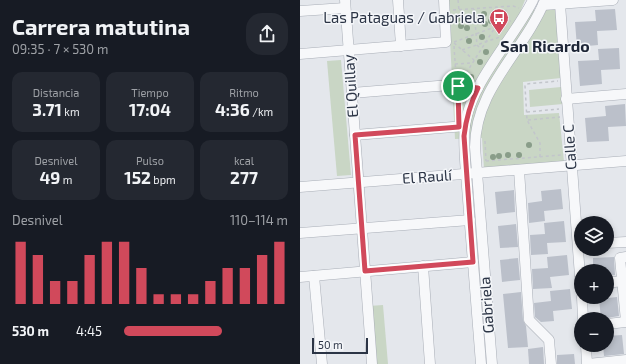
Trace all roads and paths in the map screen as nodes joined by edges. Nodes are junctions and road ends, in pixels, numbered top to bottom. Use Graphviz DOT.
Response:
graph roads {
  1 [pos="398,0"];
  2 [pos="444,0"];
  3 [pos="458,0"];
  4 [pos="533,0"];
  5 [pos="612,0"];
  6 [pos="544,3"];
  7 [pos="345,4"];
  8 [pos="560,4"];
  9 [pos="508,7"];
  10 [pos="519,8"];
  11 [pos="474,9"];
  12 [pos="459,10"];
  13 [pos="300,11"];
  14 [pos="444,11"];
  15 [pos="511,21"];
  16 [pos="495,26"];
  17 [pos="476,34"];
  18 [pos="501,36"];
  19 [pos="486,42"];
  20 [pos="477,45"];
  21 [pos="401,46"];
  22 [pos="481,49"];
  23 [pos="348,50"];
  24 [pos="462,50"];
  25 [pos="300,54"];
  26 [pos="474,60"];
  27 [pos="472,63"];
  28 [pos="455,64"];
  29 [pos="565,81"];
  30 [pos="458,86"];
  31 [pos="478,88"];
  32 [pos="352,93"];
  33 [pos="626,94"];
  34 [pos="567,108"];
  35 [pos="527,112"];
  36 [pos="527,120"];
  37 [pos="462,127"];
  38 [pos="355,135"];
  39 [pos="485,139"];
  40 [pos="540,157"];
  41 [pos="486,161"];
  42 [pos="626,161"];
  43 [pos="571,166"];
  44 [pos="519,170"];
  45 [pos="477,173"];
  46 [pos="466,174"];
  47 [pos="358,182"];
  48 [pos="300,187"];
  49 [pos="576,216"];
  50 [pos="470,220"];
  51 [pos="362,228"];
  52 [pos="300,233"];
  53 [pos="626,242"];
  54 [pos="614,243"];
  55 [pos="626,257"];
  56 [pos="473,262"];
  57 [pos="423,266"];
  58 [pos="365,271"];
  59 [pos="314,276"];
  60 [pos="300,277"];
  61 [pos="622,281"];
  62 [pos="614,282"];
  63 [pos="626,322"];
  64 [pos="614,323"];
  65 [pos="587,352"];
  66 [pos="626,360"];
  67 [pos="322,364"];
  68 [pos="372,364"];
  69 [pos="430,364"];
  70 [pos="481,364"];
  71 [pos="492,364"];
  72 [pos="551,364"];
  73 [pos="588,364"];
  1 -- 21 [label="street"];
  2 -- 14 [label="street"];
  3 -- 12 [label="path"];
  4 -- 31 [label="street, Gabriela"];
  5 -- 8 [label="street"];
  6 -- 8 [label="street"];
  6 -- 45 [label="street, Gabriela"];
  7 -- 13 [label="street"];
  7 -- 23 [label="street, El Quillay"];
  8 -- 29 [label="street, Calle C"];
  9 -- 10 [label="path"];
  9 -- 11 [label="path"];
  9 -- 16 [label="path"];
  11 -- 12 [label="path"];
  11 -- 17 [label="path"];
  12 -- 14 [label="path"];
  14 -- 21 [label="street"];
  15 -- 16 [label="path"];
  16 -- 17 [label="path"];
  16 -- 19 [label="path"];
  17 -- 20 [label="path"];
  17 -- 24 [label="path"];
  18 -- 19 [label="path"];
  19 -- 20 [label="path"];
  19 -- 22 [label="path"];
  20 -- 22 [label="path"];
  20 -- 24 [label="path"];
  21 -- 23 [label="street"];
  22 -- 26 [label="path"];
  23 -- 25 [label="street"];
  23 -- 32 [label="street, El Quillay"];
  24 -- 26 [label="path"];
  26 -- 27 [label="path"];
  27 -- 28 [label="path"];
  27 -- 30 [label="path"];
  29 -- 34 [label="street, Calle C"];
  29 -- 35 [label="path"];
  30 -- 31 [label="street"];
  30 -- 32 [label="street"];
  30 -- 37 [label="path"];
  31 -- 37 [label="street, Gabriela"];
  32 -- 38 [label="street, El Quillay"];
  33 -- 34 [label="street"];
  34 -- 35 [label="path"];
  34 -- 36 [label="path"];
  34 -- 43 [label="street, Calle C"];
  35 -- 36 [label="path"];
  36 -- 40 [label="path"];
  37 -- 38 [label="street"];
  37 -- 46 [label="street, Gabriela"];
  38 -- 47 [label="street, El Quillay"];
  39 -- 41 [label="path"];
  42 -- 43 [label="street, El Raulí"];
  43 -- 44 [label="street, El Raulí"];
  43 -- 49 [label="street, Calle C"];
  44 -- 45 [label="street, El Raulí"];
  44 -- 72 [label="street"];
  45 -- 46 [label="street, El Raulí"];
  45 -- 71 [label="street, Gabriela"];
  46 -- 47 [label="street, El Raulí"];
  46 -- 50 [label="street, Gabriela"];
  47 -- 48 [label="street, El Raulí"];
  47 -- 51 [label="street, El Quillay"];
  50 -- 51 [label="street"];
  50 -- 56 [label="street, Gabriela"];
  51 -- 52 [label="street"];
  51 -- 58 [label="street, El Quillay"];
  53 -- 54 [label="street"];
  55 -- 61 [label="street"];
  56 -- 57 [label="street"];
  56 -- 70 [label="street, Gabriela"];
  57 -- 58 [label="street"];
  57 -- 69 [label="street"];
  58 -- 59 [label="street"];
  58 -- 68 [label="street, El Quillay"];
  59 -- 60 [label="street"];
  59 -- 67 [label="street"];
  61 -- 62 [label="street"];
  61 -- 63 [label="street"];
  63 -- 64 [label="street"];
  65 -- 73 [label="street"];
  66 -- 73 [label="street"];
}
